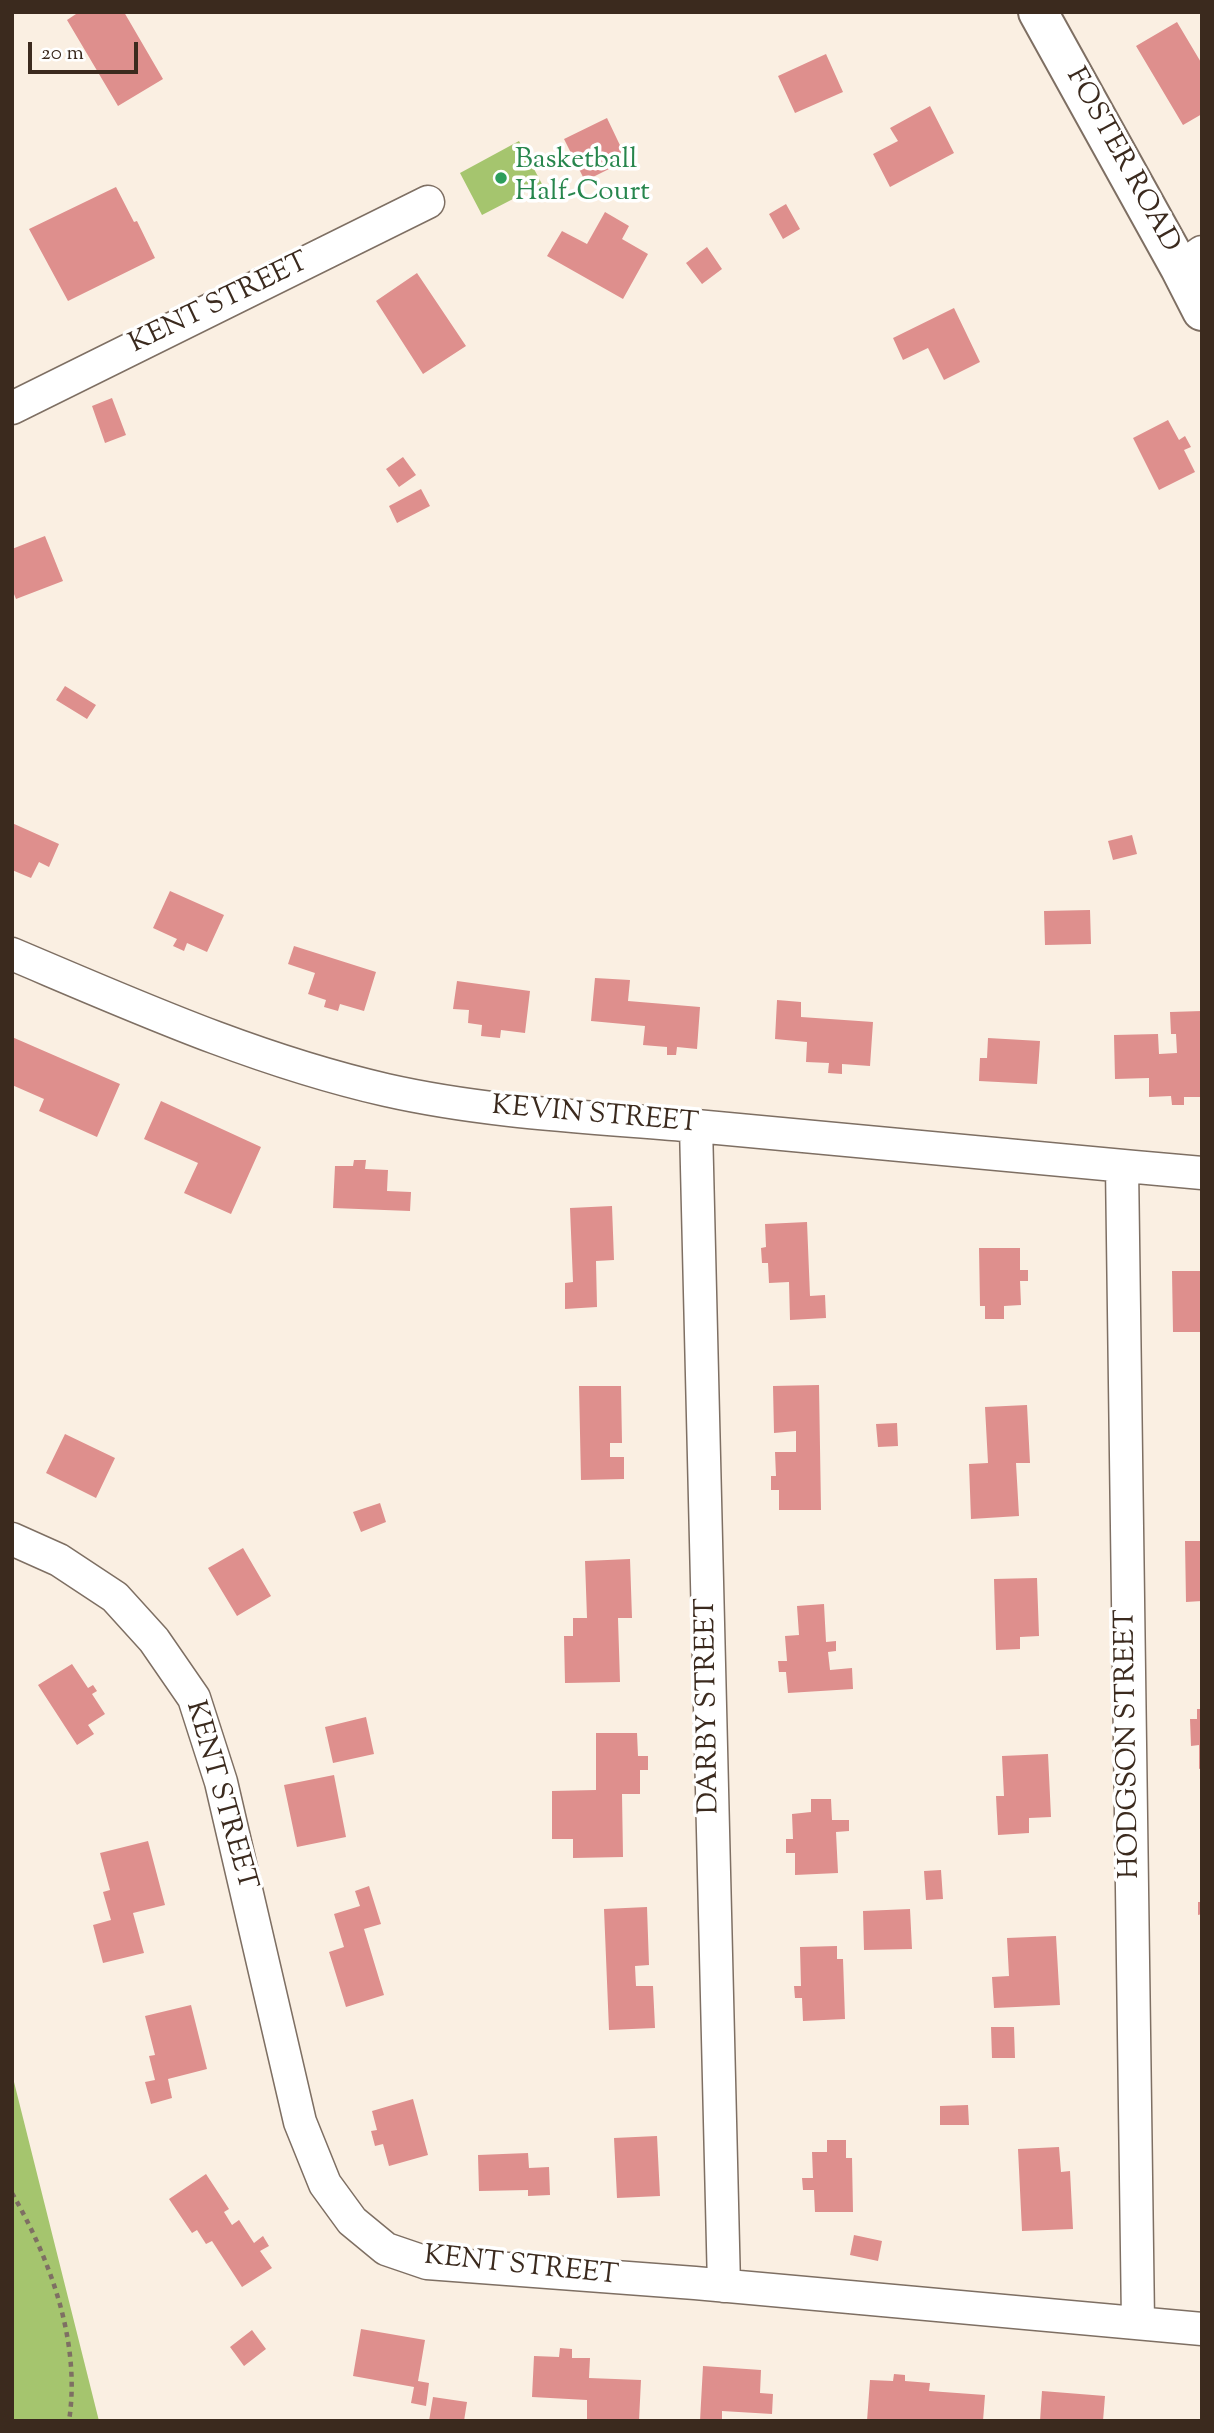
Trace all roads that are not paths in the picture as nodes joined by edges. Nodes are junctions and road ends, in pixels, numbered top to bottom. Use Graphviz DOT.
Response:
graph roads {
  1 [pos="1038,12"];
  2 [pos="428,202"];
  3 [pos="1191,260"];
  4 [pos="1202,311"];
  5 [pos="12,408"];
  6 [pos="12,954"];
  7 [pos="696,1126"];
  8 [pos="1122,1166"];
  9 [pos="1202,1173"];
  10 [pos="12,1539"];
  11 [pos="723,2286"];
  12 [pos="1138,2322"];
  13 [pos="1202,2329"];
  1 -- 3 [label="street, FOSTER ROAD"];
  2 -- 5 [label="street, KENT STREET"];
  3 -- 4 [label="street, FOSTER ROAD"];
  6 -- 7 [label="street, KEVIN STREET"];
  7 -- 8 [label="street, KEVIN STREET"];
  7 -- 11 [label="street, DARBY STREET"];
  8 -- 9 [label="street, KEVIN STREET"];
  8 -- 12 [label="street, HODGSON STREET"];
  10 -- 11 [label="street, KENT STREET"];
  11 -- 12 [label="street, KENT STREET"];
  12 -- 13 [label="street, KENT STREET"];
}
